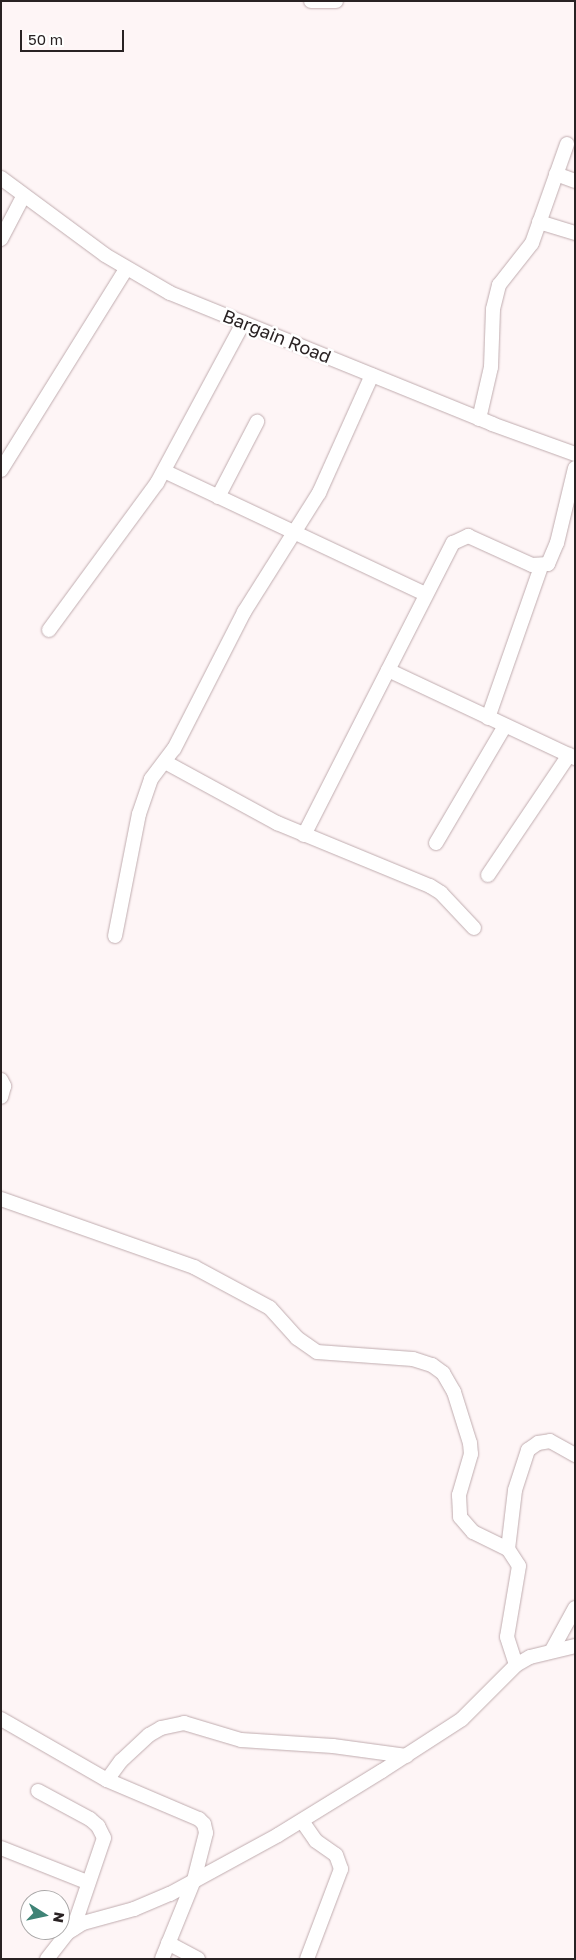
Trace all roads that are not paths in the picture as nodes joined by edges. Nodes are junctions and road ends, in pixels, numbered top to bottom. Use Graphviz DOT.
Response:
graph roads {
  1 [pos="311,1"];
  2 [pos="336,1"];
  3 [pos="567,144"];
  4 [pos="556,174"];
  5 [pos="1,178"];
  6 [pos="575,181"];
  7 [pos="24,197"];
  8 [pos="539,222"];
  9 [pos="575,233"];
  10 [pos="1,239"];
  11 [pos="126,269"];
  12 [pos="243,323"];
  13 [pos="372,374"];
  14 [pos="479,419"];
  15 [pos="257,422"];
  16 [pos="575,454"];
  17 [pos="575,468"];
  18 [pos="1,470"];
  19 [pos="164,471"];
  20 [pos="218,497"];
  21 [pos="293,533"];
  22 [pos="540,566"];
  23 [pos="425,594"];
  24 [pos="49,630"];
  25 [pos="388,670"];
  26 [pos="488,718"];
  27 [pos="505,726"];
  28 [pos="572,757"];
  29 [pos="165,762"];
  30 [pos="304,835"];
  31 [pos="436,843"];
  32 [pos="488,875"];
  33 [pos="474,928"];
  34 [pos="115,936"];
  35 [pos="1,1080"];
  36 [pos="1,1097"];
  37 [pos="1,1199"];
  38 [pos="575,1455"];
  39 [pos="508,1548"];
  40 [pos="575,1608"];
  41 [pos="575,1646"];
  42 [pos="552,1650"];
  43 [pos="516,1665"];
  44 [pos="1,1719"];
  45 [pos="406,1756"];
  46 [pos="107,1780"];
  47 [pos="38,1791"];
  48 [pos="302,1821"];
  49 [pos="1,1848"];
  50 [pos="194,1880"];
  51 [pos="87,1882"];
  52 [pos="73,1929"];
  53 [pos="168,1943"];
  54 [pos="47,1959"];
  55 [pos="162,1959"];
  56 [pos="198,1959"];
  57 [pos="307,1959"];
  1 -- 2 [label="street"];
  3 -- 4 [label="street"];
  4 -- 6 [label="street"];
  4 -- 8 [label="street"];
  5 -- 7 [label="street, Bargain Road"];
  7 -- 10 [label="street"];
  7 -- 11 [label="street, Bargain Road"];
  8 -- 9 [label="street"];
  8 -- 14 [label="street"];
  11 -- 12 [label="street, Bargain Road"];
  11 -- 18 [label="street"];
  12 -- 13 [label="street, Bargain Road"];
  12 -- 19 [label="street"];
  13 -- 14 [label="street, Bargain Road"];
  13 -- 21 [label="street"];
  14 -- 16 [label="street, Bargain Road"];
  15 -- 20 [label="street"];
  17 -- 22 [label="street"];
  19 -- 20 [label="street"];
  19 -- 24 [label="street"];
  20 -- 21 [label="street"];
  21 -- 23 [label="street"];
  21 -- 29 [label="street"];
  22 -- 23 [label="street"];
  22 -- 26 [label="street"];
  23 -- 25 [label="street"];
  25 -- 26 [label="street"];
  25 -- 30 [label="street"];
  26 -- 27 [label="street"];
  27 -- 28 [label="street"];
  27 -- 31 [label="street"];
  28 -- 32 [label="street"];
  29 -- 30 [label="street"];
  29 -- 34 [label="street"];
  30 -- 33 [label="street"];
  35 -- 36 [label="street"];
  37 -- 39 [label="street"];
  38 -- 39 [label="street"];
  39 -- 43 [label="street"];
  40 -- 42 [label="street"];
  41 -- 42 [label="street"];
  42 -- 43 [label="street"];
  43 -- 45 [label="street"];
  44 -- 46 [label="street"];
  45 -- 46 [label="street"];
  45 -- 48 [label="street"];
  46 -- 50 [label="street"];
  47 -- 51 [label="street"];
  48 -- 50 [label="street"];
  48 -- 57 [label="street"];
  49 -- 51 [label="street"];
  50 -- 52 [label="street"];
  50 -- 53 [label="street"];
  51 -- 52 [label="street"];
  52 -- 54 [label="street"];
  53 -- 55 [label="street"];
  53 -- 56 [label="street"];
}
